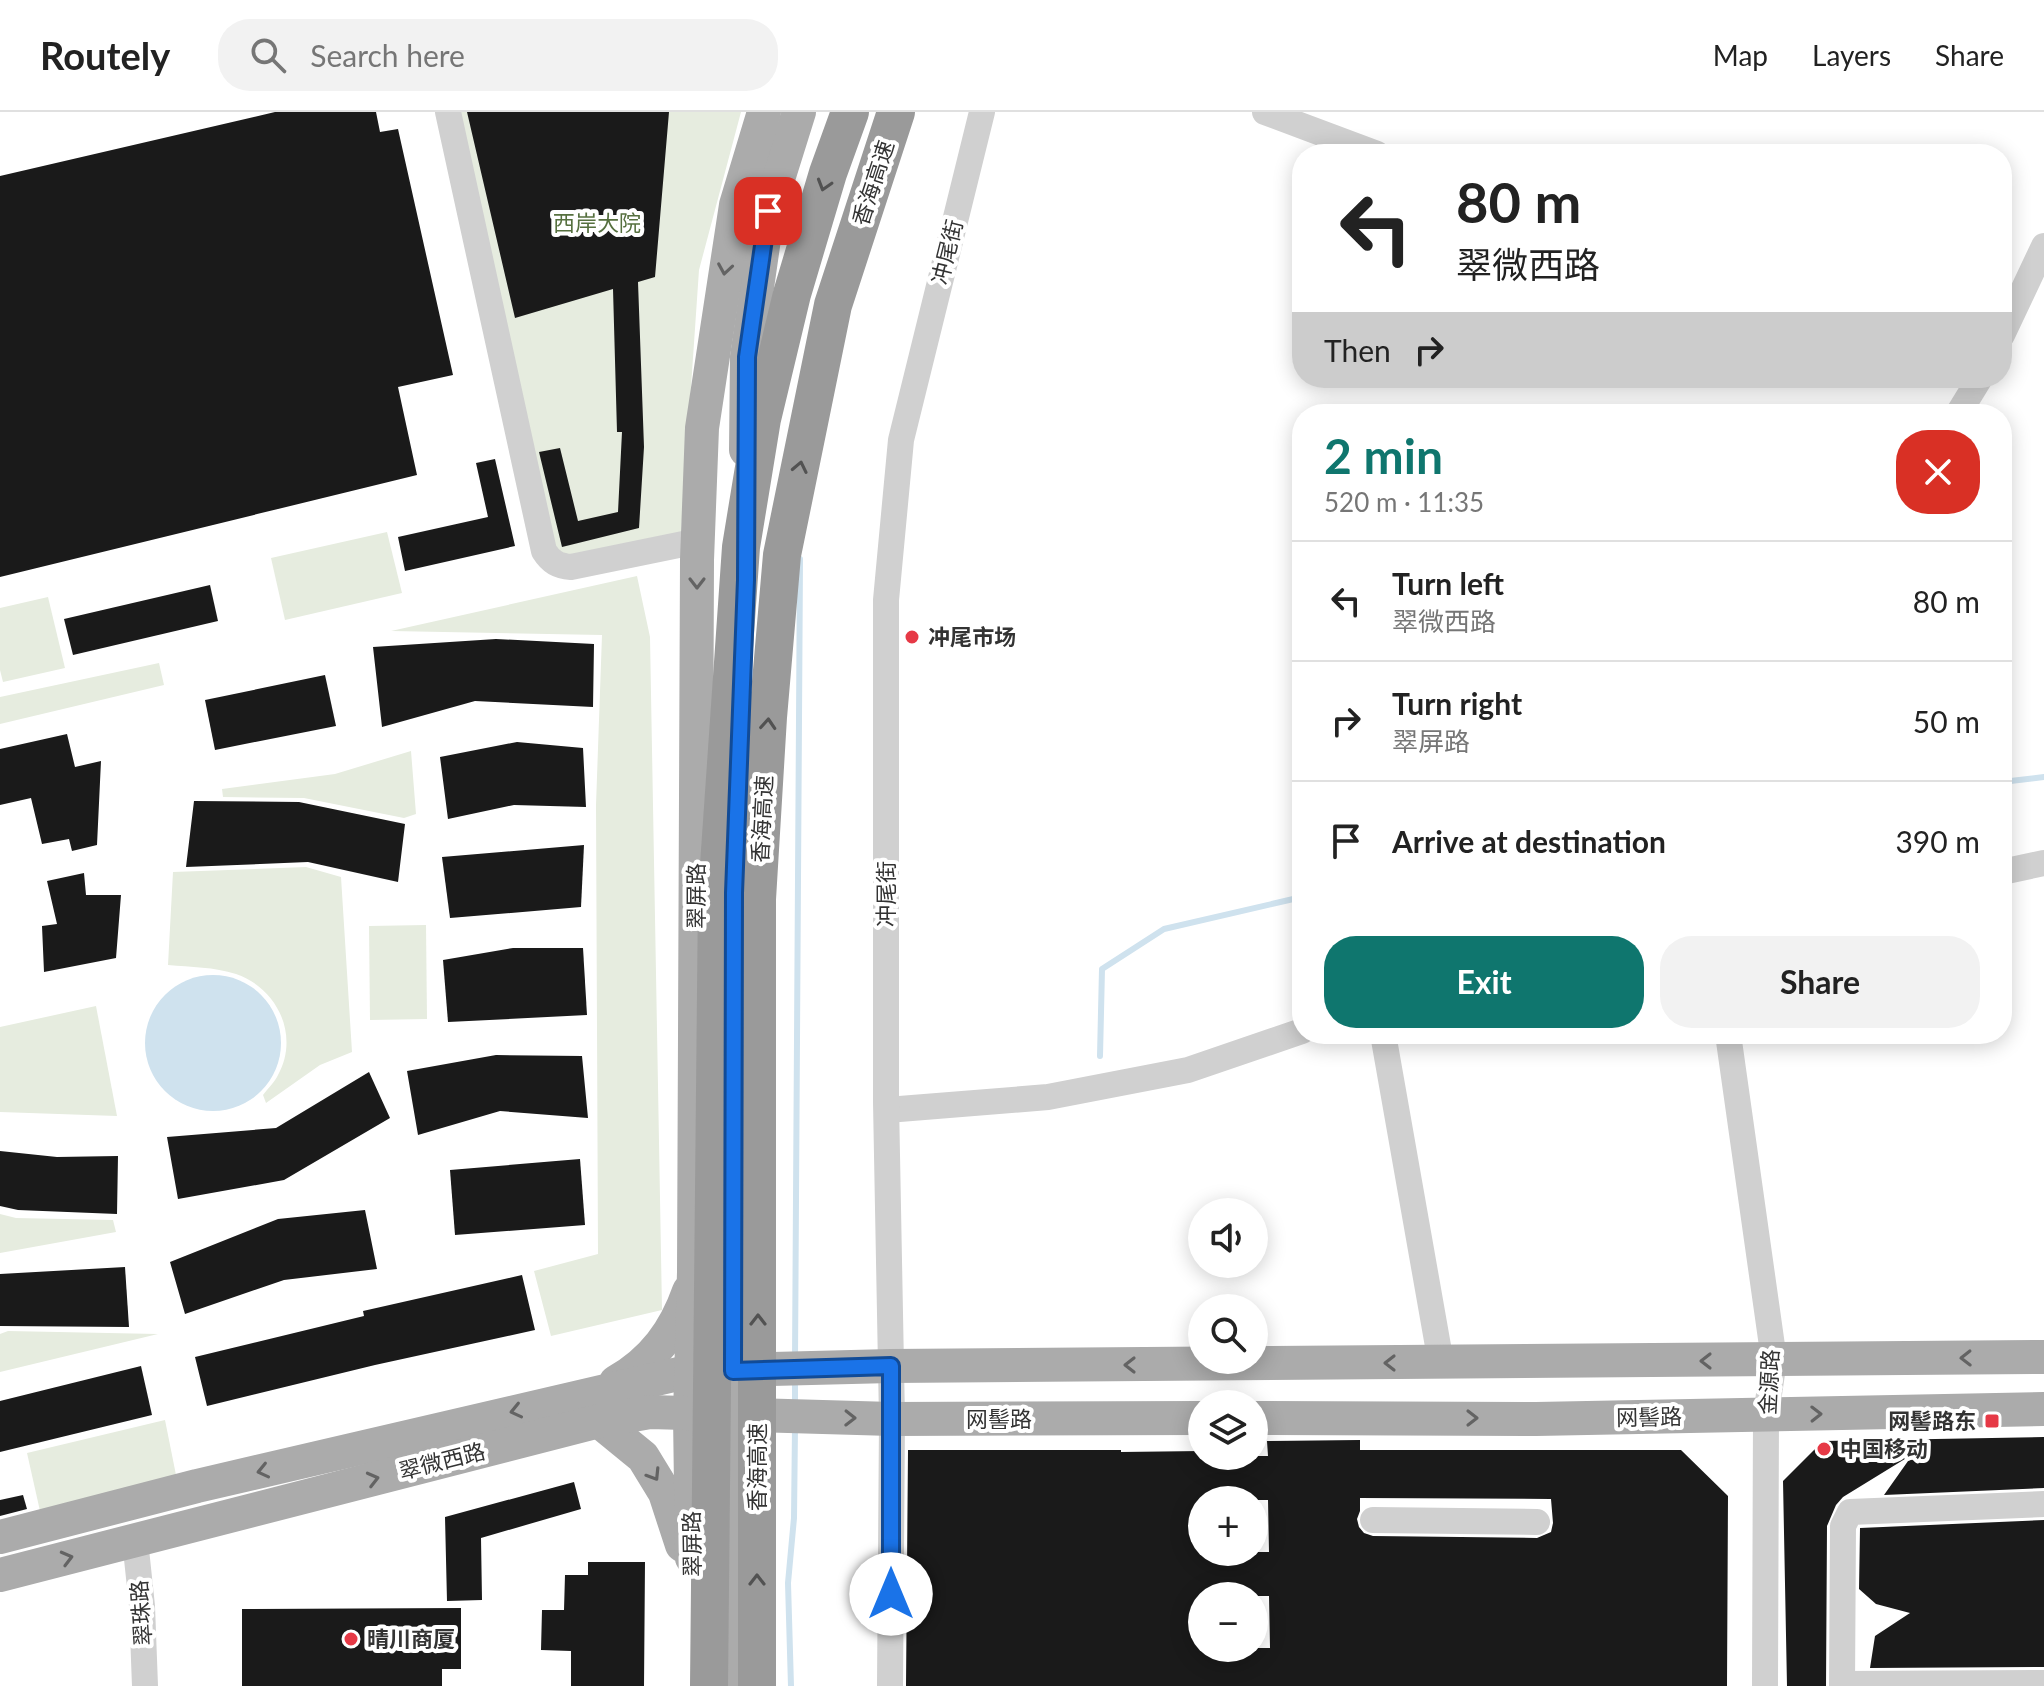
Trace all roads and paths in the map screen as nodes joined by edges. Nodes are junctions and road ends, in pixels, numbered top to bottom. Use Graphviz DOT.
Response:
graph roads {
  1 [pos="448,112"];
  2 [pos="764,112"];
  3 [pos="799,112"];
  4 [pos="850,112"];
  5 [pos="896,112"];
  6 [pos="982,112"];
  7 [pos="1265,112"];
  8 [pos="1350,144"];
  9 [pos="752,208"];
  10 [pos="2044,246"];
  11 [pos="2012,314"];
  12 [pos="698,541"];
  13 [pos="2044,863"];
  14 [pos="2012,870"];
  15 [pos="1292,1034"];
  16 [pos="1385,1044"];
  17 [pos="1729,1044"];
  18 [pos="887,1110"];
  19 [pos="694,1272"];
  20 [pos="2044,1357"];
  21 [pos="1774,1360"];
  22 [pos="1441,1363"];
  23 [pos="891,1366"];
  24 [pos="691,1371"];
  25 [pos="733,1371"];
  26 [pos="596,1407"];
  27 [pos="2044,1409"];
  28 [pos="690,1415"];
  29 [pos="732,1415"];
  30 [pos="1766,1415"];
  31 [pos="1188,1418"];
  32 [pos="1268,1418"];
  33 [pos="892,1419"];
  34 [pos="2044,1504"];
  35 [pos="1373,1520"];
  36 [pos="1537,1522"];
  37 [pos="0,1537"];
  38 [pos="135,1540"];
  39 [pos="0,1575"];
  40 [pos="693,1580"];
  41 [pos="2044,1683"];
  42 [pos="1842,1685"];
  43 [pos="145,1686"];
  44 [pos="693,1686"];
  45 [pos="709,1686"];
  46 [pos="732,1686"];
  47 [pos="757,1686"];
  48 [pos="890,1686"];
  49 [pos="1765,1686"];
  1 -- 12 [label="street"];
  2 -- 9 [label="main road, 翠屏路"];
  3 -- 9 [label="main road, 翠屏路"];
  4 -- 45 [label="highway, 香海高速, one-way, bridge"];
  47 -- 5 [label="highway, 香海高速, one-way, bridge"];
  6 -- 18 [label="street, 冲尾街"];
  7 -- 8 [label="street"];
  9 -- 12 [label="main road, 翠屏路, one-way"];
  9 -- 25 [label="main road, 翠屏路"];
  10 -- 11 [label="street"];
  12 -- 19 [label="main road, 翠屏路, one-way"];
  13 -- 14 [label="street"];
  15 -- 18 [label="street"];
  16 -- 22 [label="street"];
  17 -- 21 [label="street, 金源路"];
  18 -- 23 [label="street, 冲尾街"];
  19 -- 24 [label="main road, 翠屏路"];
  19 -- 26 [label="main road"];
  20 -- 21 [label="main road, 翠微西路, one-way"];
  21 -- 22 [label="main road, 翠微西路, one-way"];
  21 -- 30 [label="street, 金源路"];
  22 -- 23 [label="main road, 翠微西路, one-way"];
  23 -- 25 [label="main road, 翠微西路"];
  23 -- 33 [label="street, 冲尾街"];
  24 -- 25 [label="main road, 翠微西路"];
  24 -- 26 [label="main road, 翠微西路"];
  24 -- 28 [label="main road, 翠屏路"];
  25 -- 29 [label="main road, 翠屏路"];
  26 -- 28 [label="main road, 翠微西路"];
  26 -- 37 [label="main road, 翠微西路, one-way"];
  38 -- 26 [label="main road, 翠微西路, one-way"];
  26 -- 40 [label="main road, one-way"];
  30 -- 27 [label="main road, 网髻路, one-way"];
  28 -- 29 [label="main road, 翠微西路"];
  28 -- 40 [label="main road, 翠屏路"];
  29 -- 33 [label="main road, 翠微西路, one-way"];
  29 -- 46 [label="main road, 翠屏路"];
  32 -- 30 [label="main road, 网髻路, one-way"];
  30 -- 49 [label="street, 金源路"];
  31 -- 33 [label="main road, 网髻路"];
  33 -- 48 [label="street, 冲尾街"];
  34 -- 42 [label="street"];
  35 -- 36 [label="street"];
  39 -- 38 [label="main road, 翠微西路, one-way"];
  38 -- 43 [label="street, 翠珠路"];
  40 -- 44 [label="main road, 翠屏路"];
  41 -- 42 [label="street"];
}
